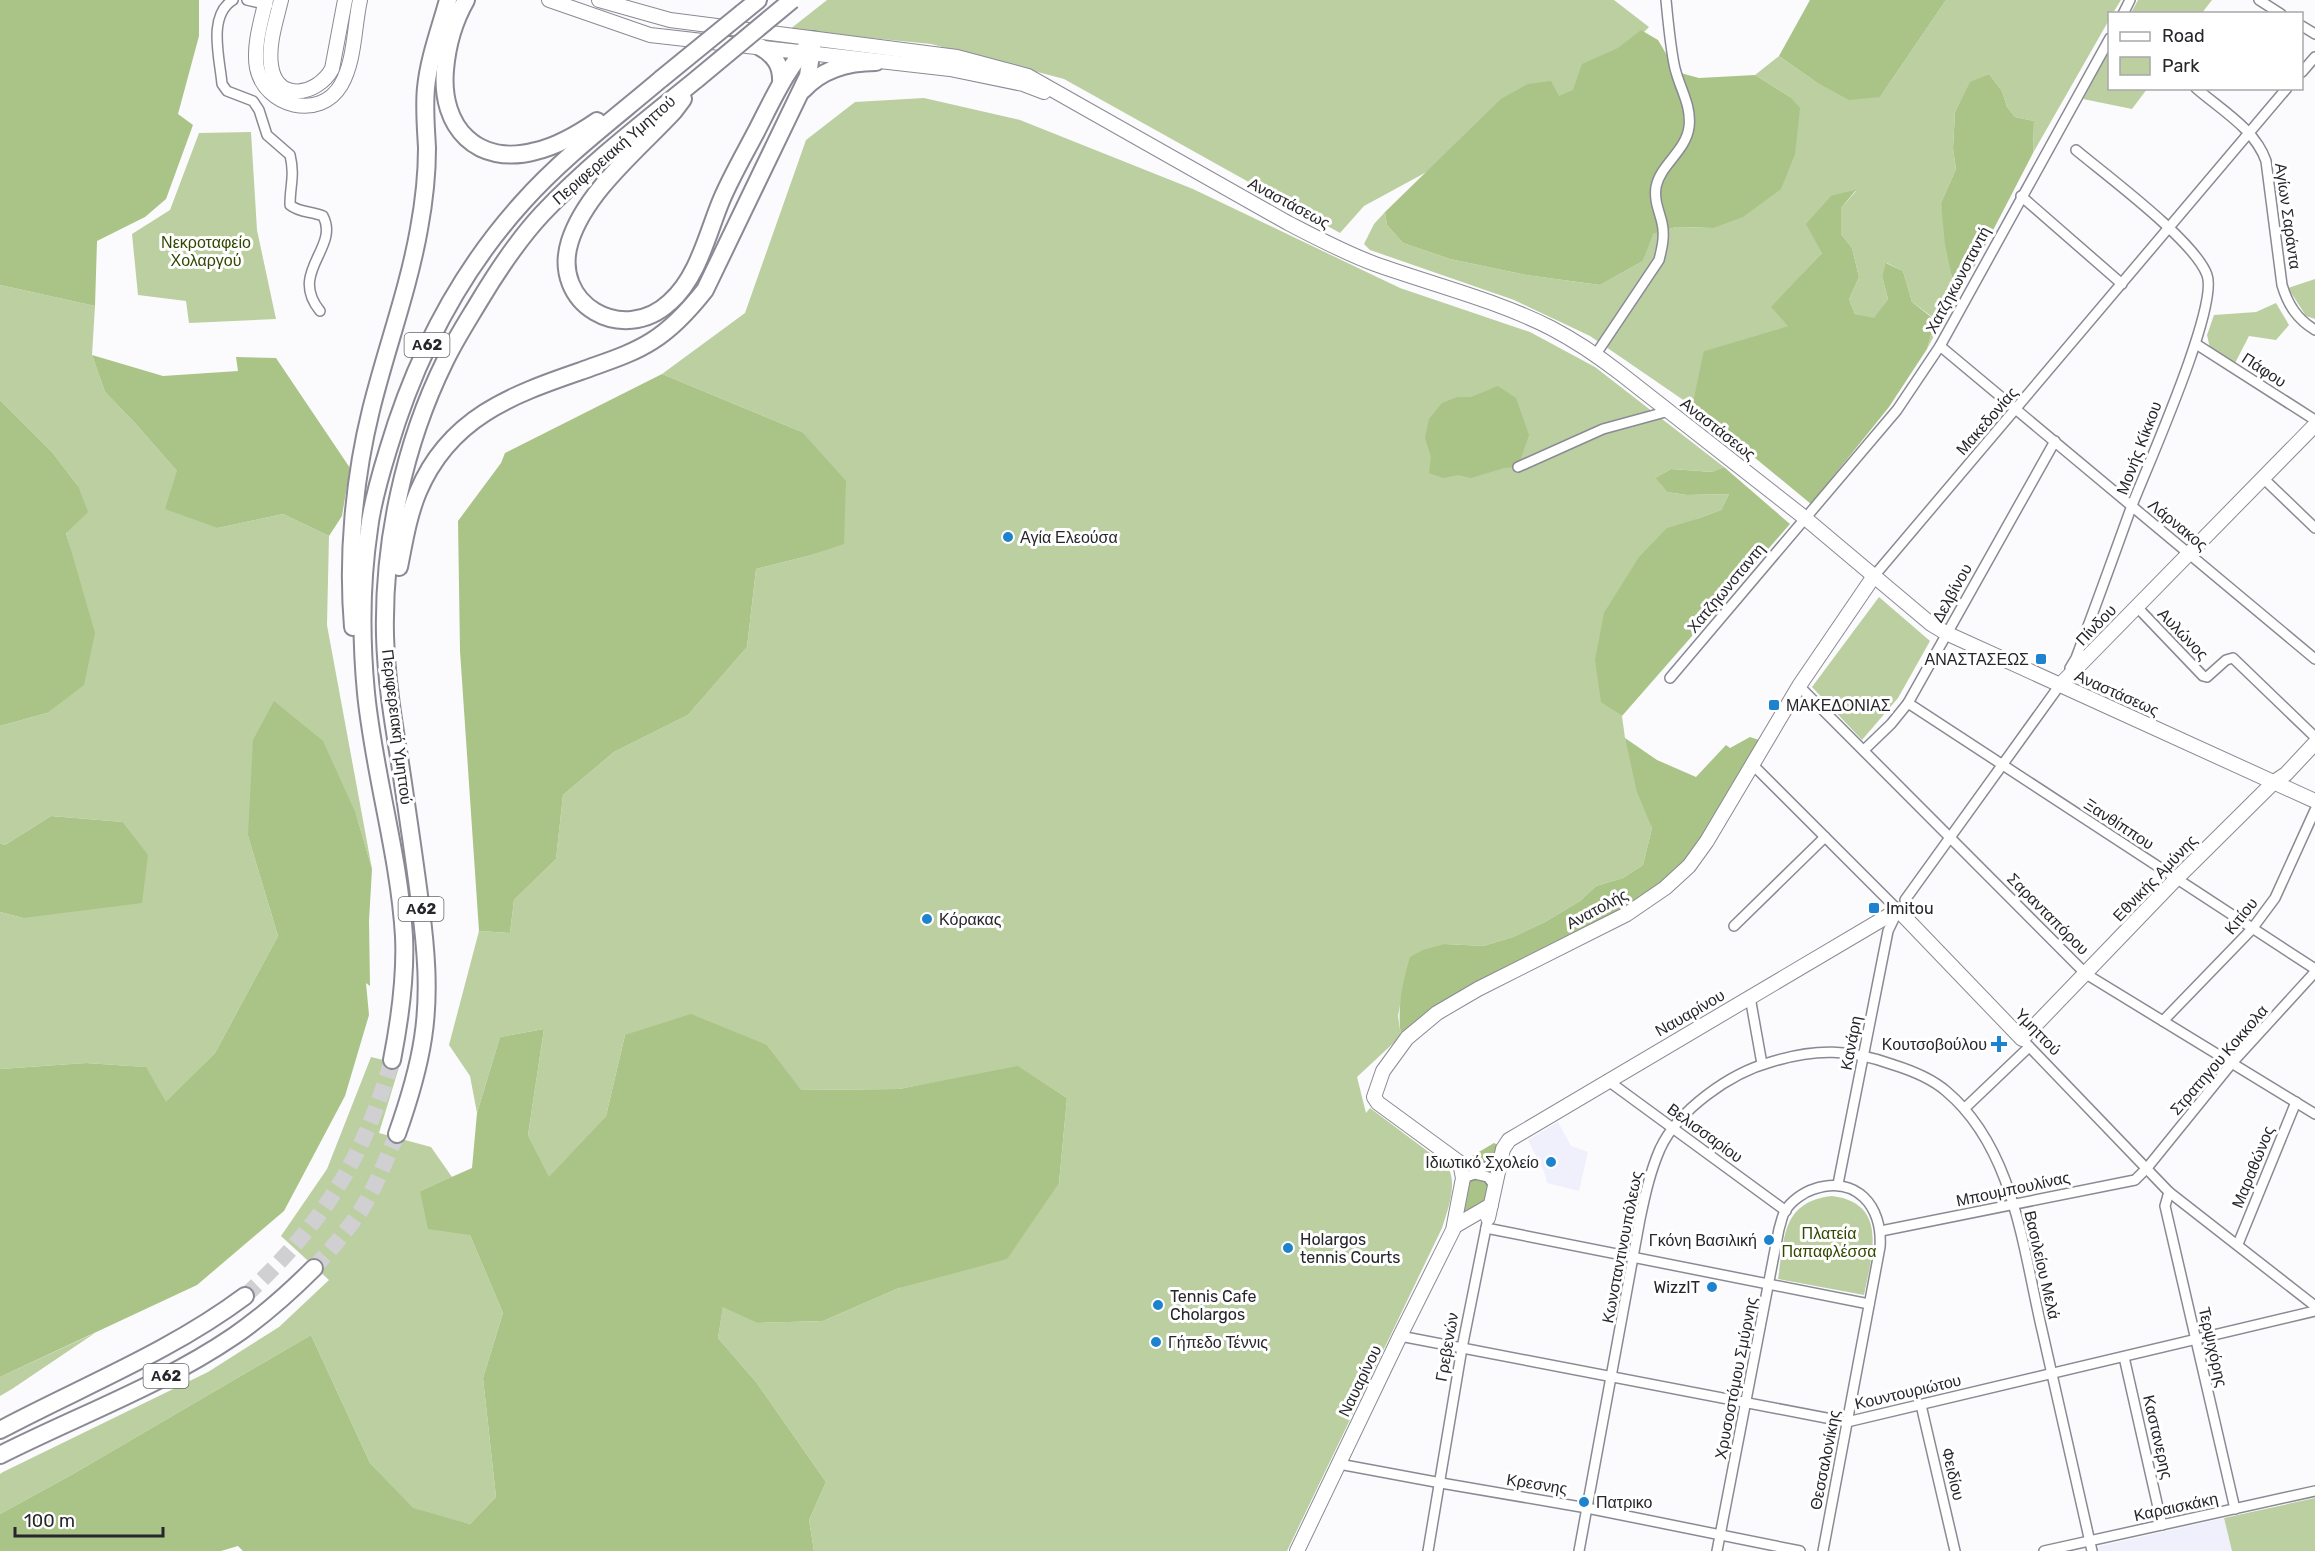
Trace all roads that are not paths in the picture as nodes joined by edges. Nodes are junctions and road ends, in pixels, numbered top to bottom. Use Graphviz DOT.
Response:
graph roads {
  1 [pos="233,0"];
  2 [pos="248,0"];
  3 [pos="345,0"];
  4 [pos="360,0"];
  5 [pos="448,0"];
  6 [pos="466,0"];
  7 [pos="549,0"];
  8 [pos="599,0"];
  9 [pos="758,0"];
  10 [pos="792,0"];
  11 [pos="1666,0"];
  12 [pos="2259,0"];
  13 [pos="265,2"];
  14 [pos="280,4"];
  15 [pos="2278,12"];
  16 [pos="2108,40"];
  17 [pos="759,47"];
  18 [pos="809,49"];
  19 [pos="2315,57"];
  20 [pos="876,62"];
  21 [pos="2303,70"];
  22 [pos="661,79"];
  23 [pos="697,79"];
  24 [pos="781,83"];
  25 [pos="2198,90"];
  26 [pos="2285,90"];
  27 [pos="800,93"];
  28 [pos="1085,107"];
  29 [pos="2248,133"];
  30 [pos="2076,150"];
  31 [pos="2021,196"];
  32 [pos="2169,228"];
  33 [pos="2122,285"];
  34 [pos="320,311"];
  35 [pos="2315,330"];
  36 [pos="2196,344"];
  37 [pos="1940,346"];
  38 [pos="1596,354"];
  39 [pos="2016,408"];
  40 [pos="1669,411"];
  41 [pos="2315,422"];
  42 [pos="2055,441"];
  43 [pos="1518,467"];
  44 [pos="2263,478"];
  45 [pos="2132,507"];
  46 [pos="1805,518"];
  47 [pos="2315,528"];
  48 [pos="2190,553"];
  49 [pos="1874,576"];
  50 [pos="2137,607"];
  51 [pos="385,633"];
  52 [pos="1946,633"];
  53 [pos="2314,657"];
  54 [pos="1670,678"];
  55 [pos="2060,685"];
  56 [pos="1799,686"];
  57 [pos="366,693"];
  58 [pos="1908,704"];
  59 [pos="2315,737"];
  60 [pos="2315,743"];
  61 [pos="1864,750"];
  62 [pos="1753,765"];
  63 [pos="2002,766"];
  64 [pos="2274,782"];
  65 [pos="2315,801"];
  66 [pos="2315,810"];
  67 [pos="1950,836"];
  68 [pos="1825,837"];
  69 [pos="2176,879"];
  70 [pos="1902,905"];
  71 [pos="1734,926"];
  72 [pos="2252,929"];
  73 [pos="2315,970"];
  74 [pos="2086,974"];
  75 [pos="1750,997"];
  76 [pos="2163,1021"];
  77 [pos="2025,1043"];
  78 [pos="1864,1055"];
  79 [pos="392,1060"];
  80 [pos="2232,1063"];
  81 [pos="1762,1064"];
  82 [pos="1607,1080"];
  83 [pos="2296,1102"];
  84 [pos="1965,1108"];
  85 [pos="2315,1114"];
  86 [pos="1673,1128"];
  87 [pos="397,1134"];
  88 [pos="1503,1149"];
  89 [pos="1460,1163"];
  90 [pos="1500,1165"];
  91 [pos="2147,1168"];
  92 [pos="1463,1178"];
  93 [pos="1838,1184"];
  94 [pos="1495,1187"];
  95 [pos="2169,1192"];
  96 [pos="2013,1205"];
  97 [pos="1786,1211"];
  98 [pos="1488,1217"];
  99 [pos="1455,1226"];
  100 [pos="1881,1231"];
  101 [pos="2238,1244"];
  102 [pos="1634,1257"];
  103 [pos="314,1268"];
  104 [pos="1770,1284"];
  105 [pos="245,1296"];
  106 [pos="1869,1304"];
  107 [pos="2315,1306"];
  108 [pos="2315,1311"];
  109 [pos="1400,1336"];
  110 [pos="2196,1340"];
  111 [pos="1462,1348"];
  112 [pos="2124,1357"];
  113 [pos="2051,1372"];
  114 [pos="1612,1378"];
  115 [pos="1744,1403"];
  116 [pos="1921,1405"];
  117 [pos="1847,1422"];
  118 [pos="0,1430"];
  119 [pos="0,1455"];
  120 [pos="1339,1464"];
  121 [pos="1441,1483"];
  122 [pos="2315,1491"];
  123 [pos="1587,1508"];
  124 [pos="2235,1509"];
  125 [pos="2162,1525"];
  126 [pos="1720,1536"];
  127 [pos="2090,1546"];
  128 [pos="1297,1551"];
  129 [pos="1428,1551"];
  130 [pos="1579,1551"];
  131 [pos="1717,1551"];
  132 [pos="1800,1551"];
  133 [pos="1823,1551"];
  134 [pos="1955,1551"];
  135 [pos="2044,1551"];
  1 -- 34 [label="street"];
  2 -- 13 [label="street"];
  3 -- 14 [label="street"];
  4 -- 13 [label="street"];
  5 -- 57 [label="highway"];
  6 -- 22 [label="highway"];
  7 -- 17 [label="street"];
  8 -- 18 [label="street"];
  9 -- 22 [label="highway, Περιφερειακή Υμηττού / Α62, bridge"];
  10 -- 23 [label="highway, Περιφερειακή Υμηττού / Α62, bridge"];
  11 -- 38 [label="street"];
  12 -- 15 [label="street"];
  13 -- 14 [label="street"];
  16 -- 31 [label="street, Χατζηκωνσταντή"];
  17 -- 18 [label="street"];
  17 -- 24 [label="highway"];
  18 -- 20 [label="street"];
  18 -- 24 [label="highway"];
  18 -- 27 [label="highway"];
  18 -- 28 [label="street"];
  19 -- 21 [label="street"];
  20 -- 27 [label="highway"];
  20 -- 28 [label="street"];
  22 -- 57 [label="highway, Περιφερειακή Υμηττού / Α62"];
  23 -- 24 [label="highway"];
  23 -- 51 [label="highway, Περιφερειακή Υμηττού / Α62"];
  25 -- 29 [label="street, Αγίων Σαράντα"];
  26 -- 29 [label="street, Μακεδονίας"];
  27 -- 51 [label="highway"];
  28 -- 38 [label="street, Αναστάσεως"];
  29 -- 32 [label="street, Μακεδονίας"];
  29 -- 35 [label="street, Αγίων Σαράντα"];
  30 -- 32 [label="street"];
  31 -- 33 [label="street"];
  31 -- 37 [label="street, Χατζηκωνσταντή"];
  32 -- 33 [label="street, Μακεδονίας"];
  32 -- 36 [label="street, Μονής Κίκκου"];
  33 -- 39 [label="street, Μακεδονίας"];
  36 -- 41 [label="street, Πάφου"];
  36 -- 45 [label="street, Μονής Κίκκου"];
  37 -- 39 [label="street, Λάρνακος"];
  37 -- 46 [label="street, Χατζηκωνσταντή"];
  38 -- 40 [label="street, Αναστάσεως"];
  39 -- 42 [label="street, Λάρνακος"];
  39 -- 49 [label="street, Μακεδονίας"];
  40 -- 43 [label="street"];
  40 -- 46 [label="street, Αναστάσεως"];
  41 -- 44 [label="street, Πίνδου"];
  42 -- 45 [label="street, Λάρνακος"];
  42 -- 52 [label="street, Δελβίνου"];
  44 -- 47 [label="street"];
  44 -- 48 [label="street, Πίνδου"];
  45 -- 48 [label="street, Λάρνακος"];
  45 -- 55 [label="street, Μονής Κίκκου"];
  46 -- 49 [label="street, Αναστάσεως"];
  46 -- 54 [label="street, Χατζηωνσταντη"];
  48 -- 50 [label="street, Πίνδου"];
  48 -- 53 [label="street, Λάρνακος"];
  49 -- 52 [label="street, Αναστάσεως"];
  49 -- 56 [label="street, Ανατολής"];
  50 -- 55 [label="street, Πίνδου"];
  50 -- 59 [label="street, Αυλώνος"];
  51 -- 87 [label="highway, Περιφερειακή Υμηττού / Α62"];
  52 -- 55 [label="street, Αναστάσεως"];
  52 -- 58 [label="street, Δελβίνου"];
  55 -- 63 [label="street, Πίνδου"];
  55 -- 64 [label="street, Αναστάσεως"];
  56 -- 61 [label="street, Σαρανταπόρου"];
  56 -- 62 [label="street, Ανατολής"];
  57 -- 79 [label="highway, Περιφερειακή Υμηττού / Α62"];
  58 -- 61 [label="street, Δελβίνου"];
  58 -- 63 [label="street, Ξανθίππου"];
  60 -- 64 [label="street, Εθνικής Αμύνης"];
  61 -- 67 [label="street, Σαρανταπόρου"];
  62 -- 68 [label="street, Υμηττού"];
  62 -- 89 [label="street, Ανατολής"];
  63 -- 67 [label="street, Πίνδου"];
  63 -- 69 [label="street, Ξανθίππου"];
  64 -- 65 [label="street, Αναστάσεως"];
  64 -- 69 [label="street, Εθνικής Αμύνης"];
  66 -- 72 [label="street, Κιτίου"];
  67 -- 70 [label="street, Πίνδου"];
  67 -- 74 [label="street, Σαρανταπόρου"];
  68 -- 70 [label="street, Υμηττού"];
  68 -- 71 [label="street"];
  69 -- 72 [label="street, Ξανθίππου"];
  69 -- 74 [label="street, Εθνικής Αμύνης"];
  70 -- 75 [label="street, Ναυαρίνου"];
  70 -- 77 [label="street, Υμηττού"];
  70 -- 78 [label="street, Κανάρη"];
  72 -- 73 [label="street, Ξανθίππου"];
  72 -- 76 [label="street, Κιτίου"];
  73 -- 80 [label="street, Στρατηγου Κοκκολα"];
  74 -- 76 [label="street, Σαρανταπόρου"];
  74 -- 77 [label="street, Εθνικής Αμύνης"];
  75 -- 81 [label="street"];
  75 -- 82 [label="street, Ναυαρίνου"];
  76 -- 80 [label="street, Σαρανταπόρου"];
  77 -- 84 [label="street, Εθνικής Αμύνης"];
  77 -- 91 [label="street, Υμηττού"];
  78 -- 81 [label="street, Κωνσταντινουπόλεως"];
  78 -- 84 [label="street, Βασιλείου Μελά"];
  78 -- 93 [label="street, Κανάρη"];
  80 -- 83 [label="street, Σαρανταπόρου"];
  80 -- 91 [label="street, Στρατηγου Κοκκολα"];
  81 -- 86 [label="street, Κωνσταντινουπόλεως"];
  82 -- 86 [label="street, Βελισσαρίου"];
  82 -- 88 [label="street, Ναυαρίνου"];
  83 -- 85 [label="street, Σαρανταπόρου"];
  83 -- 101 [label="street, Μαραθώνος"];
  84 -- 96 [label="street, Βασιλείου Μελά"];
  86 -- 97 [label="street, Βελισσαρίου"];
  86 -- 102 [label="street, Κωνσταντινουπόλεως"];
  88 -- 90 [label="street, Γρεβενών"];
  89 -- 90 [label="street, Ανατολής"];
  89 -- 92 [label="street, Ναυαρίνου"];
  90 -- 94 [label="street, Γρεβενών"];
  91 -- 95 [label="street, Υμηττού"];
  91 -- 96 [label="street, Μπουμπουλίνας"];
  92 -- 94 [label="street"];
  92 -- 99 [label="street, Ναυαρίνου"];
  93 -- 97 [label="street"];
  93 -- 100 [label="street"];
  94 -- 98 [label="street, Γρεβενών"];
  95 -- 101 [label="street, Υμηττού"];
  95 -- 110 [label="street, Τερψιχόρης"];
  96 -- 100 [label="street, Μπουμπουλίνας"];
  96 -- 113 [label="street, Βασιλείου Μελά"];
  97 -- 104 [label="street, Χρυσοστόμου Σμύρνης"];
  98 -- 99 [label="street"];
  98 -- 102 [label="street"];
  98 -- 111 [label="street, Γρεβενών"];
  99 -- 109 [label="street, Ναυαρίνου"];
  100 -- 106 [label="street"];
  101 -- 107 [label="street, Υμηττού"];
  102 -- 104 [label="street"];
  102 -- 114 [label="street, Κωνσταντινουπόλεως"];
  103 -- 119 [label="highway, Α62"];
  104 -- 106 [label="street"];
  104 -- 115 [label="street, Χρυσοστόμου Σμύρνης"];
  105 -- 118 [label="highway, Α62"];
  106 -- 117 [label="street, Θεσσαλονίκης"];
  108 -- 110 [label="street, Κουντουριώτου"];
  109 -- 111 [label="street, Κουντουριώτου"];
  109 -- 120 [label="street, Ναυαρίνου"];
  110 -- 112 [label="street, Κουντουριώτου"];
  110 -- 124 [label="street, Τερψιχόρης"];
  111 -- 114 [label="street, Κουντουριώτου"];
  111 -- 121 [label="street, Γρεβενών"];
  112 -- 113 [label="street, Κουντουριώτου"];
  112 -- 125 [label="street, Καστανερης"];
  113 -- 116 [label="street, Κουντουριώτου"];
  113 -- 127 [label="street, Βασιλείου Μελά"];
  114 -- 115 [label="street, Κουντουριώτου"];
  114 -- 123 [label="street, Κωνσταντινουπόλεως"];
  115 -- 117 [label="street, Κουντουριώτου"];
  115 -- 126 [label="street, Χρυσοστόμου Σμύρνης"];
  116 -- 117 [label="street, Κουντουριώτου"];
  116 -- 134 [label="street, Φειδίου"];
  117 -- 133 [label="street, Θεσσαλονίκης"];
  120 -- 121 [label="street, Κρεσνης"];
  120 -- 128 [label="street, Ναυαρίνου"];
  121 -- 123 [label="street, Κρεσνης"];
  121 -- 129 [label="street, Γρεβενών"];
  122 -- 124 [label="street, Καραισκάκη"];
  123 -- 126 [label="street, Κρεσνης"];
  123 -- 130 [label="street, Κωνσταντινουπόλεως"];
  124 -- 125 [label="street, Καραισκάκη"];
  125 -- 127 [label="street, Καραισκάκη"];
  126 -- 131 [label="street, Χρυσοστόμου Σμύρνης"];
  126 -- 132 [label="street, Κρεσνης"];
  127 -- 135 [label="street, Καραισκάκη"];
}
